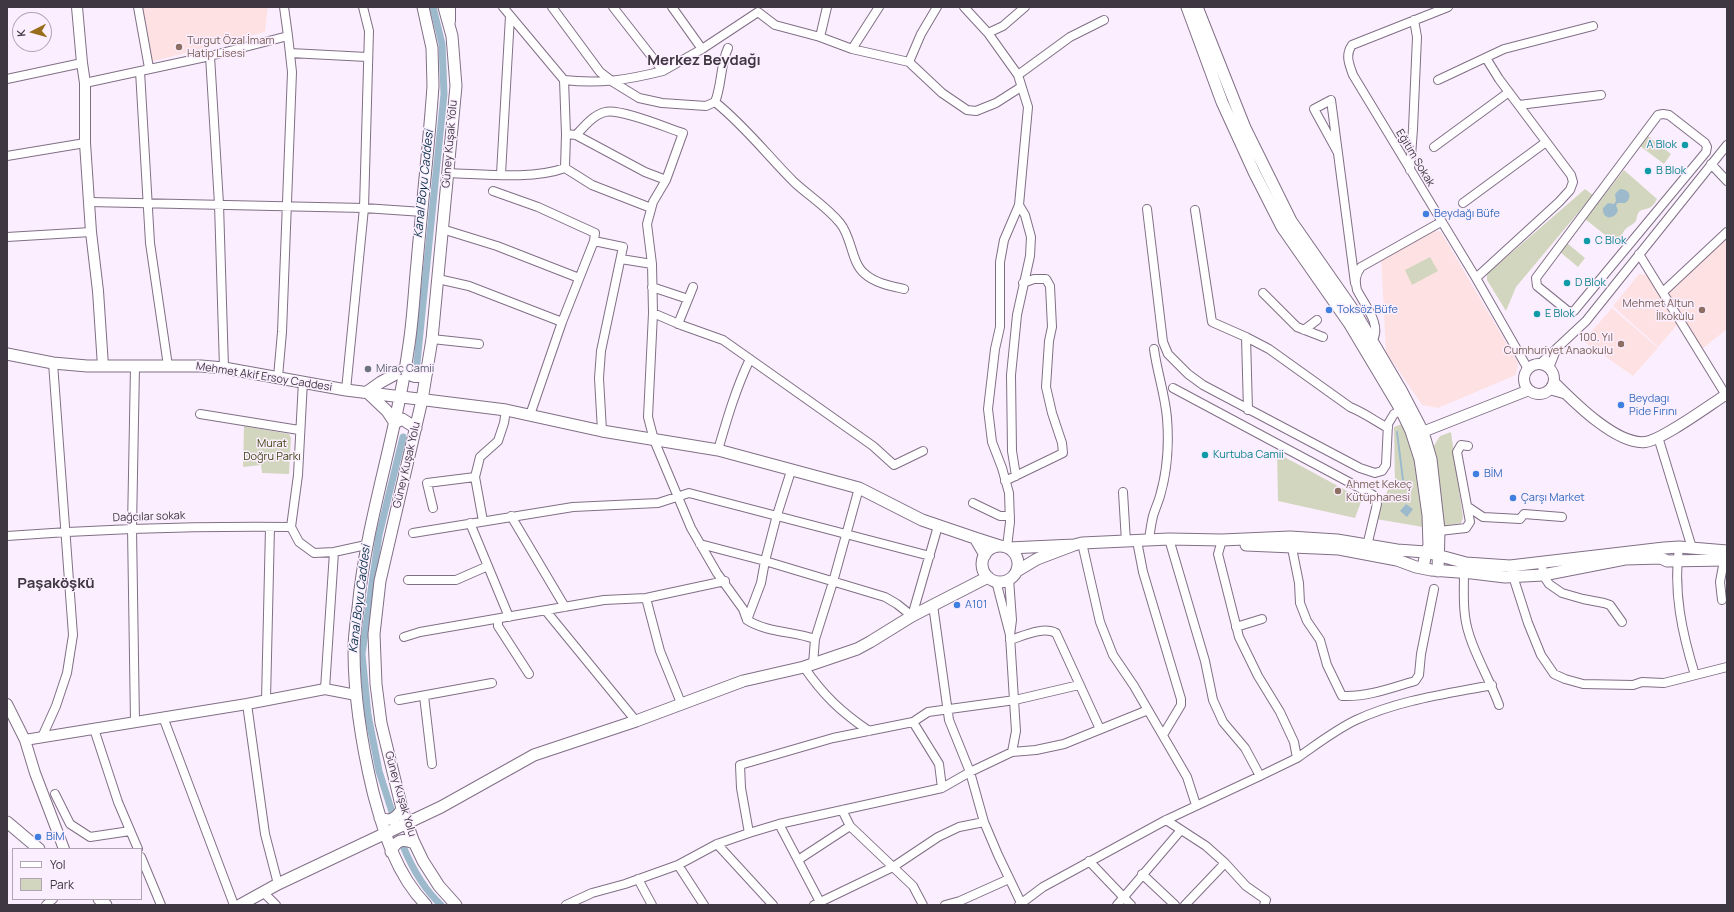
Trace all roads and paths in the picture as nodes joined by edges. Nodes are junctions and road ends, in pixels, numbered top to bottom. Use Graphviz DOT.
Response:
graph roads {
  1 [pos="77,7"];
  2 [pos="138,7"];
  3 [pos="284,7"];
  4 [pos="363,7"];
  5 [pos="423,7"];
  6 [pos="444,7"];
  7 [pos="451,7"];
  8 [pos="503,7"];
  9 [pos="552,7"];
  10 [pos="613,7"];
  11 [pos="672,7"];
  12 [pos="827,7"];
  13 [pos="879,7"];
  14 [pos="937,7"];
  15 [pos="1025,7"];
  16 [pos="1187,7"];
  17 [pos="1197,7"];
  18 [pos="1448,7"];
  19 [pos="968,8"];
  20 [pos="756,9"];
  21 [pos="510,16"];
  22 [pos="1104,20"];
  23 [pos="1414,20"];
  24 [pos="1593,26"];
  25 [pos="988,33"];
  26 [pos="288,36"];
  27 [pos="452,36"];
  28 [pos="820,37"];
  29 [pos="728,48"];
  30 [pos="702,49"];
  31 [pos="852,49"];
  32 [pos="290,53"];
  33 [pos="210,56"];
  34 [pos="367,57"];
  35 [pos="1486,58"];
  36 [pos="909,62"];
  37 [pos="82,63"];
  38 [pos="149,68"];
  39 [pos="140,71"];
  40 [pos="662,71"];
  41 [pos="1018,75"];
  42 [pos="7,79"];
  43 [pos="564,80"];
  44 [pos="1438,80"];
  45 [pos="613,82"];
  46 [pos="85,83"];
  47 [pos="1021,87"];
  48 [pos="1509,92"];
  49 [pos="1601,95"];
  50 [pos="715,102"];
  51 [pos="1519,106"];
  52 [pos="566,134"];
  53 [pos="576,135"];
  54 [pos="85,142"];
  55 [pos="1546,142"];
  56 [pos="1727,145"];
  57 [pos="1434,147"];
  58 [pos="1337,151"];
  59 [pos="7,156"];
  60 [pos="1711,164"];
  61 [pos="565,168"];
  62 [pos="1410,170"];
  63 [pos="448,173"];
  64 [pos="502,174"];
  65 [pos="666,180"];
  66 [pos="1727,181"];
  67 [pos="493,191"];
  68 [pos="89,202"];
  69 [pos="1463,203"];
  70 [pos="148,204"];
  71 [pos="219,204"];
  72 [pos="1019,205"];
  73 [pos="288,206"];
  74 [pos="364,208"];
  75 [pos="651,208"];
  76 [pos="1147,209"];
  77 [pos="1195,210"];
  78 [pos="422,212"];
  79 [pos="1441,222"];
  80 [pos="1643,228"];
  81 [pos="442,229"];
  82 [pos="91,232"];
  83 [pos="1727,232"];
  84 [pos="7,237"];
  85 [pos="1652,238"];
  86 [pos="594,241"];
  87 [pos="1639,254"];
  88 [pos="621,259"];
  89 [pos="652,264"];
  90 [pos="579,278"];
  91 [pos="1476,278"];
  92 [pos="438,279"];
  93 [pos="1023,283"];
  94 [pos="1355,283"];
  95 [pos="652,287"];
  96 [pos="693,287"];
  97 [pos="904,290"];
  98 [pos="1663,292"];
  99 [pos="1263,293"];
  100 [pos="688,299"];
  101 [pos="653,312"];
  102 [pos="1317,320"];
  103 [pos="562,322"];
  104 [pos="678,324"];
  105 [pos="1304,330"];
  106 [pos="1323,336"];
  107 [pos="1246,337"];
  108 [pos="432,339"];
  109 [pos="1372,341"];
  110 [pos="479,344"];
  111 [pos="1154,349"];
  112 [pos="7,354"];
  113 [pos="750,359"];
  114 [pos="53,363"];
  115 [pos="103,366"];
  116 [pos="135,366"];
  117 [pos="168,366"];
  118 [pos="1537,367"];
  119 [pos="224,368"];
  120 [pos="405,369"];
  121 [pos="427,372"];
  122 [pos="278,377"];
  123 [pos="303,381"];
  124 [pos="1526,386"];
  125 [pos="1552,386"];
  126 [pos="1173,388"];
  127 [pos="346,390"];
  128 [pos="367,392"];
  129 [pos="1727,395"];
  130 [pos="400,398"];
  131 [pos="422,400"];
  132 [pos="506,410"];
  133 [pos="1248,410"];
  134 [pos="1401,410"];
  135 [pos="200,414"];
  136 [pos="530,415"];
  137 [pos="395,422"];
  138 [pos="416,428"];
  139 [pos="1388,428"];
  140 [pos="299,430"];
  141 [pos="602,431"];
  142 [pos="1418,434"];
  143 [pos="1658,438"];
  144 [pos="654,440"];
  145 [pos="1468,446"];
  146 [pos="718,450"];
  147 [pos="923,451"];
  148 [pos="791,471"];
  149 [pos="1016,476"];
  150 [pos="474,477"];
  151 [pos="1006,481"];
  152 [pos="859,488"];
  153 [pos="1123,492"];
  154 [pos="676,496"];
  155 [pos="973,503"];
  156 [pos="1468,507"];
  157 [pos="433,508"];
  158 [pos="777,515"];
  159 [pos="511,516"];
  160 [pos="1010,516"];
  161 [pos="1562,517"];
  162 [pos="483,521"];
  163 [pos="470,523"];
  164 [pos="938,526"];
  165 [pos="270,527"];
  166 [pos="291,527"];
  167 [pos="132,528"];
  168 [pos="66,531"];
  169 [pos="1439,532"];
  170 [pos="413,533"];
  171 [pos="846,535"];
  172 [pos="7,536"];
  173 [pos="975,538"];
  174 [pos="1169,539"];
  175 [pos="1149,540"];
  176 [pos="1222,540"];
  177 [pos="1137,541"];
  178 [pos="1126,542"];
  179 [pos="1291,542"];
  180 [pos="700,544"];
  181 [pos="1078,544"];
  182 [pos="366,545"];
  183 [pos="1005,547"];
  184 [pos="1679,547"];
  185 [pos="1692,548"];
  186 [pos="1366,550"];
  187 [pos="334,552"];
  188 [pos="1426,552"];
  189 [pos="985,555"];
  190 [pos="1440,555"];
  191 [pos="1726,555"];
  192 [pos="930,556"];
  193 [pos="1677,560"];
  194 [pos="765,561"];
  195 [pos="1542,563"];
  196 [pos="488,566"];
  197 [pos="1510,566"];
  198 [pos="1423,568"];
  199 [pos="1438,571"];
  200 [pos="1464,572"];
  201 [pos="1013,575"];
  202 [pos="1543,575"];
  203 [pos="1514,577"];
  204 [pos="992,579"];
  205 [pos="408,580"];
  206 [pos="725,581"];
  207 [pos="833,582"];
  208 [pos="1434,589"];
  209 [pos="646,598"];
  210 [pos="1722,600"];
  211 [pos="933,605"];
  212 [pos="565,607"];
  213 [pos="546,611"];
  214 [pos="912,616"];
  215 [pos="509,617"];
  216 [pos="1262,619"];
  217 [pos="498,620"];
  218 [pos="747,620"];
  219 [pos="1622,622"];
  220 [pos="1236,627"];
  221 [pos="404,637"];
  222 [pos="1010,638"];
  223 [pos="815,639"];
  224 [pos="809,665"];
  225 [pos="1727,667"];
  226 [pos="529,674"];
  227 [pos="1695,675"];
  228 [pos="492,683"];
  229 [pos="1079,685"];
  230 [pos="1492,685"];
  231 [pos="325,689"];
  232 [pos="356,695"];
  233 [pos="424,696"];
  234 [pos="266,700"];
  235 [pos="399,700"];
  236 [pos="1015,700"];
  237 [pos="7,704"];
  238 [pos="247,704"];
  239 [pos="681,704"];
  240 [pos="1499,705"];
  241 [pos="946,710"];
  242 [pos="1148,710"];
  243 [pos="163,717"];
  244 [pos="636,721"];
  245 [pos="135,722"];
  246 [pos="913,722"];
  247 [pos="94,729"];
  248 [pos="1100,729"];
  249 [pos="869,731"];
  250 [pos="1163,735"];
  251 [pos="42,737"];
  252 [pos="25,740"];
  253 [pos="1012,752"];
  254 [pos="1297,758"];
  255 [pos="432,764"];
  256 [pos="970,772"];
  257 [pos="1260,776"];
  258 [pos="942,788"];
  259 [pos="55,794"];
  260 [pos="1196,805"];
  261 [pos="402,809"];
  262 [pos="842,810"];
  263 [pos="380,818"];
  264 [pos="1166,820"];
  265 [pos="7,822"];
  266 [pos="984,822"];
  267 [pos="406,823"];
  268 [pos="779,824"];
  269 [pos="850,826"];
  270 [pos="1181,830"];
  271 [pos="130,831"];
  272 [pos="749,832"];
  273 [pos="385,833"];
  274 [pos="414,843"];
  275 [pos="717,844"];
  276 [pos="38,848"];
  277 [pos="64,848"];
  278 [pos="138,848"];
  279 [pos="391,852"];
  280 [pos="142,859"];
  281 [pos="798,860"];
  282 [pos="1089,861"];
  283 [pos="1225,863"];
  284 [pos="678,865"];
  285 [pos="893,867"];
  286 [pos="1142,874"];
  287 [pos="638,879"];
  288 [pos="1010,879"];
  289 [pos="278,884"];
  290 [pos="263,892"];
  291 [pos="1124,897"];
  292 [pos="817,903"];
  293 [pos="1268,903"];
  294 [pos="1021,904"];
  295 [pos="161,905"];
  296 [pos="234,905"];
  297 [pos="240,905"];
  298 [pos="276,905"];
  299 [pos="426,905"];
  300 [pos="456,905"];
  301 [pos="566,905"];
  302 [pos="652,905"];
  303 [pos="704,905"];
  304 [pos="772,905"];
  305 [pos="923,905"];
  306 [pos="945,905"];
  307 [pos="1117,905"];
  308 [pos="1131,905"];
  309 [pos="1175,905"];
  310 [pos="1185,905"];
  1 -- 37 [label="street"];
  2 -- 38 [label="street"];
  3 -- 26 [label="street"];
  4 -- 34 [label="street"];
  5 -- 78 [label="main road, Güney Kuşak Yolu"];
  6 -- 27 [label="main road, Güney Kuşak Yolu"];
  7 -- 27 [label="street"];
  8 -- 21 [label="street"];
  9 -- 45 [label="street"];
  10 -- 40 [label="street"];
  11 -- 30 [label="street"];
  12 -- 28 [label="street"];
  13 -- 31 [label="street"];
  14 -- 36 [label="street"];
  15 -- 25 [label="street"];
  16 -- 134 [label="main road"];
  17 -- 109 [label="main road"];
  18 -- 23 [label="street, Eğitim Sokak"];
  19 -- 25 [label="street"];
  20 -- 28 [label="street"];
  20 -- 30 [label="street"];
  21 -- 43 [label="street"];
  21 -- 64 [label="street"];
  22 -- 41 [label="street"];
  23 -- 62 [label="street"];
  23 -- 62 [label="street, Eğitim Sokak"];
  24 -- 35 [label="street"];
  25 -- 41 [label="street"];
  26 -- 32 [label="street"];
  26 -- 33 [label="street"];
  27 -- 63 [label="main road, Güney Kuşak Yolu"];
  28 -- 31 [label="street"];
  29 -- 50 [label="street"];
  30 -- 40 [label="street"];
  31 -- 36 [label="street"];
  32 -- 34 [label="street"];
  32 -- 73 [label="street"];
  33 -- 38 [label="street"];
  33 -- 71 [label="street"];
  34 -- 74 [label="street"];
  35 -- 44 [label="street"];
  35 -- 48 [label="street"];
  36 -- 47 [label="street"];
  37 -- 42 [label="street"];
  37 -- 46 [label="street"];
  38 -- 39 [label="street"];
  39 -- 46 [label="street"];
  39 -- 70 [label="street"];
  40 -- 45 [label="street"];
  41 -- 47 [label="street"];
  43 -- 45 [label="street"];
  43 -- 52 [label="street"];
  45 -- 50 [label="street"];
  46 -- 54 [label="street"];
  47 -- 72 [label="street"];
  48 -- 51 [label="street"];
  48 -- 57 [label="street"];
  49 -- 51 [label="street"];
  50 -- 97 [label="street"];
  51 -- 55 [label="street"];
  52 -- 53 [label="street"];
  52 -- 61 [label="street"];
  53 -- 65 [label="street"];
  53 -- 65 [label="street"];
  54 -- 59 [label="street"];
  54 -- 68 [label="street"];
  55 -- 69 [label="street"];
  55 -- 91 [label="street"];
  56 -- 60 [label="street"];
  58 -- 58 [label="street"];
  58 -- 94 [label="street"];
  60 -- 66 [label="street"];
  60 -- 85 [label="street"];
  61 -- 64 [label="street"];
  61 -- 75 [label="street"];
  62 -- 79 [label="street, Eğitim Sokak"];
  63 -- 64 [label="street"];
  63 -- 81 [label="main road, Güney Kuşak Yolu"];
  65 -- 75 [label="street"];
  67 -- 86 [label="street"];
  68 -- 70 [label="street"];
  68 -- 82 [label="street"];
  70 -- 71 [label="street"];
  70 -- 117 [label="street"];
  71 -- 73 [label="street"];
  71 -- 119 [label="street"];
  72 -- 93 [label="street"];
  72 -- 151 [label="street"];
  73 -- 74 [label="street"];
  73 -- 122 [label="street"];
  74 -- 78 [label="street"];
  74 -- 127 [label="street"];
  75 -- 89 [label="street"];
  76 -- 133 [label="street"];
  77 -- 107 [label="street"];
  78 -- 120 [label="main road, Güney Kuşak Yolu"];
  79 -- 91 [label="street, Eğitim Sokak"];
  79 -- 94 [label="street"];
  80 -- 80 [label="street"];
  80 -- 85 [label="street"];
  81 -- 90 [label="street"];
  81 -- 92 [label="main road, Güney Kuşak Yolu"];
  82 -- 84 [label="street"];
  82 -- 115 [label="street"];
  83 -- 98 [label="street"];
  85 -- 87 [label="street"];
  86 -- 88 [label="street"];
  86 -- 90 [label="street"];
  87 -- 98 [label="street"];
  87 -- 118 [label="street"];
  88 -- 89 [label="street"];
  88 -- 141 [label="street"];
  89 -- 95 [label="street"];
  90 -- 103 [label="street"];
  91 -- 118 [label="street, Eğitim Sokak"];
  92 -- 103 [label="street"];
  92 -- 108 [label="main road, Güney Kuşak Yolu"];
  93 -- 149 [label="street"];
  93 -- 149 [label="street"];
  94 -- 109 [label="street"];
  95 -- 100 [label="street"];
  95 -- 101 [label="street"];
  96 -- 100 [label="street"];
  98 -- 129 [label="street"];
  99 -- 105 [label="street"];
  100 -- 104 [label="street"];
  101 -- 104 [label="street"];
  101 -- 144 [label="street"];
  102 -- 105 [label="street"];
  103 -- 136 [label="street"];
  104 -- 113 [label="street"];
  105 -- 106 [label="street"];
  107 -- 133 [label="street"];
  107 -- 139 [label="street"];
  108 -- 110 [label="street"];
  108 -- 121 [label="main road, Güney Kuşak Yolu"];
  109 -- 142 [label="main road"];
  111 -- 175 [label="street"];
  112 -- 114 [label="main road, Mehmet Akif Ersoy Caddesi"];
  113 -- 146 [label="street"];
  113 -- 147 [label="street"];
  114 -- 115 [label="main road, Mehmet Akif Ersoy Caddesi"];
  114 -- 168 [label="street"];
  115 -- 116 [label="main road, Mehmet Akif Ersoy Caddesi"];
  116 -- 117 [label="main road, Mehmet Akif Ersoy Caddesi"];
  116 -- 167 [label="street"];
  117 -- 119 [label="main road, Mehmet Akif Ersoy Caddesi"];
  118 -- 124 [label="street"];
  118 -- 125 [label="street"];
  119 -- 122 [label="main road, Mehmet Akif Ersoy Caddesi"];
  120 -- 121 [label="main road"];
  120 -- 128 [label="main road"];
  120 -- 130 [label="main road, Güney Kuşak Yolu"];
  121 -- 131 [label="main road, Güney Kuşak Yolu"];
  122 -- 123 [label="main road, Mehmet Akif Ersoy Caddesi"];
  123 -- 127 [label="main road, Mehmet Akif Ersoy Caddesi"];
  123 -- 140 [label="street"];
  124 -- 125 [label="street"];
  124 -- 142 [label="street"];
  125 -- 143 [label="street"];
  126 -- 186 [label="street"];
  127 -- 128 [label="main road, Mehmet Akif Ersoy Caddesi"];
  128 -- 130 [label="main road, Mehmet Akif Ersoy Caddesi"];
  128 -- 137 [label="main road"];
  129 -- 143 [label="street"];
  130 -- 131 [label="main road, Mehmet Akif Ersoy Caddesi"];
  130 -- 137 [label="main road, Güney Kuşak Yolu"];
  131 -- 132 [label="main road, Mehmet Akif Ersoy Caddesi"];
  131 -- 138 [label="main road, Güney Kuşak Yolu"];
  132 -- 136 [label="main road, Mehmet Akif Ersoy Caddesi"];
  132 -- 150 [label="street"];
  133 -- 139 [label="street"];
  134 -- 139 [label="street"];
  134 -- 142 [label="main road"];
  135 -- 140 [label="street"];
  136 -- 141 [label="main road, Mehmet Akif Ersoy Caddesi"];
  137 -- 138 [label="main road"];
  137 -- 182 [label="main road, Güney Kuşak Yolu"];
  138 -- 261 [label="main road, Güney Kuşak Yolu"];
  140 -- 166 [label="street"];
  141 -- 144 [label="main road, Mehmet Akif Ersoy Caddesi"];
  142 -- 169 [label="main road"];
  142 -- 188 [label="main road"];
  143 -- 185 [label="street"];
  144 -- 146 [label="main road, Mehmet Akif Ersoy Caddesi"];
  144 -- 154 [label="street"];
  145 -- 156 [label="street"];
  146 -- 148 [label="main road, Mehmet Akif Ersoy Caddesi"];
  148 -- 152 [label="main road, Mehmet Akif Ersoy Caddesi"];
  148 -- 158 [label="street"];
  149 -- 151 [label="street"];
  150 -- 157 [label="street"];
  150 -- 162 [label="street"];
  151 -- 160 [label="street"];
  152 -- 164 [label="main road, Mehmet Akif Ersoy Caddesi"];
  152 -- 171 [label="street"];
  153 -- 178 [label="street"];
  154 -- 158 [label="street"];
  154 -- 159 [label="street"];
  154 -- 180 [label="street"];
  155 -- 160 [label="street"];
  156 -- 161 [label="street"];
  156 -- 169 [label="street"];
  158 -- 171 [label="street"];
  158 -- 194 [label="street"];
  159 -- 162 [label="street"];
  159 -- 212 [label="street"];
  160 -- 183 [label="street"];
  162 -- 163 [label="street"];
  163 -- 170 [label="street"];
  163 -- 196 [label="street"];
  164 -- 173 [label="main road, Mehmet Akif Ersoy Caddesi"];
  164 -- 192 [label="street"];
  165 -- 166 [label="street, Dağcılar sokak"];
  165 -- 167 [label="street, Dağcılar sokak"];
  165 -- 234 [label="street"];
  166 -- 187 [label="street"];
  167 -- 168 [label="street, Dağcılar sokak"];
  167 -- 245 [label="street"];
  168 -- 172 [label="street, Dağcılar sokak"];
  168 -- 251 [label="street"];
  169 -- 190 [label="main road"];
  171 -- 192 [label="street"];
  171 -- 207 [label="street"];
  173 -- 183 [label="main road, Mehmet Akif Ersoy Caddesi"];
  173 -- 189 [label="main road"];
  174 -- 175 [label="main road"];
  174 -- 176 [label="main road"];
  174 -- 257 [label="street"];
  175 -- 177 [label="main road"];
  176 -- 179 [label="main road"];
  176 -- 220 [label="street"];
  177 -- 178 [label="main road"];
  177 -- 250 [label="street"];
  178 -- 181 [label="main road"];
  179 -- 186 [label="main road"];
  179 -- 208 [label="street"];
  180 -- 194 [label="street"];
  180 -- 206 [label="street"];
  181 -- 183 [label="main road"];
  181 -- 201 [label="main road"];
  181 -- 242 [label="street"];
  182 -- 187 [label="street"];
  182 -- 232 [label="main road, Güney Kuşak Yolu"];
  183 -- 189 [label="main road"];
  183 -- 201 [label="main road"];
  184 -- 185 [label="main road"];
  184 -- 193 [label="street"];
  184 -- 195 [label="main road"];
  185 -- 191 [label="main road"];
  186 -- 188 [label="main road"];
  186 -- 198 [label="main road"];
  187 -- 231 [label="street"];
  188 -- 190 [label="main road"];
  188 -- 198 [label="main road"];
  189 -- 204 [label="main road"];
  190 -- 197 [label="main road"];
  190 -- 199 [label="main road"];
  191 -- 193 [label="main road"];
  191 -- 210 [label="street"];
  192 -- 214 [label="street"];
  193 -- 202 [label="main road"];
  193 -- 227 [label="street"];
  194 -- 207 [label="street"];
  194 -- 218 [label="street"];
  195 -- 197 [label="main road"];
  195 -- 202 [label="street"];
  196 -- 205 [label="street"];
  196 -- 215 [label="street"];
  197 -- 203 [label="street"];
  198 -- 199 [label="main road"];
  199 -- 200 [label="main road"];
  200 -- 203 [label="main road"];
  200 -- 230 [label="street"];
  201 -- 204 [label="main road"];
  201 -- 222 [label="street"];
  202 -- 203 [label="main road"];
  202 -- 219 [label="street"];
  203 -- 227 [label="street"];
  204 -- 211 [label="main road"];
  204 -- 222 [label="street"];
  206 -- 209 [label="street"];
  206 -- 218 [label="street"];
  207 -- 214 [label="street"];
  207 -- 223 [label="street"];
  209 -- 212 [label="street"];
  209 -- 239 [label="street"];
  211 -- 214 [label="main road"];
  211 -- 241 [label="street"];
  212 -- 213 [label="street"];
  213 -- 215 [label="street"];
  213 -- 244 [label="street"];
  214 -- 224 [label="main road"];
  215 -- 217 [label="street"];
  216 -- 220 [label="street"];
  217 -- 221 [label="street"];
  217 -- 226 [label="street"];
  218 -- 223 [label="street"];
  220 -- 254 [label="street"];
  222 -- 229 [label="street"];
  222 -- 236 [label="street"];
  223 -- 224 [label="street"];
  224 -- 239 [label="main road"];
  224 -- 249 [label="street"];
  225 -- 227 [label="street"];
  228 -- 233 [label="street"];
  229 -- 236 [label="street"];
  229 -- 248 [label="street"];
  230 -- 240 [label="street"];
  230 -- 254 [label="street"];
  231 -- 232 [label="street"];
  231 -- 234 [label="street"];
  232 -- 263 [label="main road, Güney Kuşak Yolu"];
  233 -- 235 [label="street"];
  233 -- 255 [label="street"];
  234 -- 238 [label="street"];
  236 -- 241 [label="street"];
  236 -- 253 [label="street"];
  237 -- 252 [label="street"];
  238 -- 243 [label="street"];
  238 -- 289 [label="street"];
  239 -- 244 [label="main road"];
  241 -- 246 [label="street"];
  241 -- 256 [label="street"];
  242 -- 248 [label="street"];
  242 -- 250 [label="street"];
  243 -- 245 [label="street"];
  243 -- 296 [label="street"];
  244 -- 267 [label="main road"];
  245 -- 247 [label="street"];
  246 -- 249 [label="street"];
  246 -- 258 [label="street"];
  247 -- 251 [label="street"];
  247 -- 271 [label="street"];
  248 -- 253 [label="street"];
  249 -- 272 [label="street"];
  250 -- 260 [label="street"];
  251 -- 252 [label="street"];
  252 -- 277 [label="street"];
  253 -- 256 [label="street"];
  254 -- 257 [label="street"];
  256 -- 258 [label="street"];
  256 -- 266 [label="street"];
  257 -- 260 [label="street"];
  258 -- 262 [label="street"];
  259 -- 271 [label="street"];
  260 -- 264 [label="street"];
  261 -- 263 [label="main road"];
  261 -- 267 [label="main road, Güney Kuşak Yolu"];
  262 -- 268 [label="street"];
  262 -- 269 [label="street"];
  263 -- 273 [label="main road, Güney Kuşak Yolu"];
  264 -- 270 [label="street"];
  264 -- 282 [label="street"];
  265 -- 276 [label="main road"];
  266 -- 285 [label="street"];
  266 -- 288 [label="street"];
  267 -- 273 [label="main road"];
  267 -- 274 [label="main road, Güney Kuşak Yolu"];
  268 -- 272 [label="street"];
  268 -- 281 [label="street"];
  269 -- 281 [label="street"];
  269 -- 285 [label="street"];
  270 -- 283 [label="street"];
  270 -- 286 [label="street"];
  271 -- 278 [label="street"];
  272 -- 275 [label="street"];
  273 -- 279 [label="main road, Güney Kuşak Yolu"];
  273 -- 289 [label="main road"];
  274 -- 279 [label="main road"];
  274 -- 300 [label="main road, Güney Kuşak Yolu"];
  275 -- 284 [label="street"];
  275 -- 304 [label="street"];
  279 -- 299 [label="main road, Güney Kuşak Yolu"];
  280 -- 295 [label="street"];
  281 -- 292 [label="street"];
  282 -- 291 [label="street"];
  282 -- 294 [label="street"];
  283 -- 293 [label="street"];
  283 -- 310 [label="street"];
  284 -- 287 [label="street"];
  284 -- 303 [label="street"];
  285 -- 292 [label="street"];
  285 -- 305 [label="street"];
  286 -- 291 [label="street"];
  286 -- 309 [label="street"];
  287 -- 301 [label="street"];
  287 -- 302 [label="street"];
  288 -- 294 [label="street"];
  288 -- 306 [label="street"];
  289 -- 290 [label="main road"];
  290 -- 297 [label="main road"];
  290 -- 298 [label="street"];
  291 -- 307 [label="street"];
  291 -- 308 [label="street"];
}
